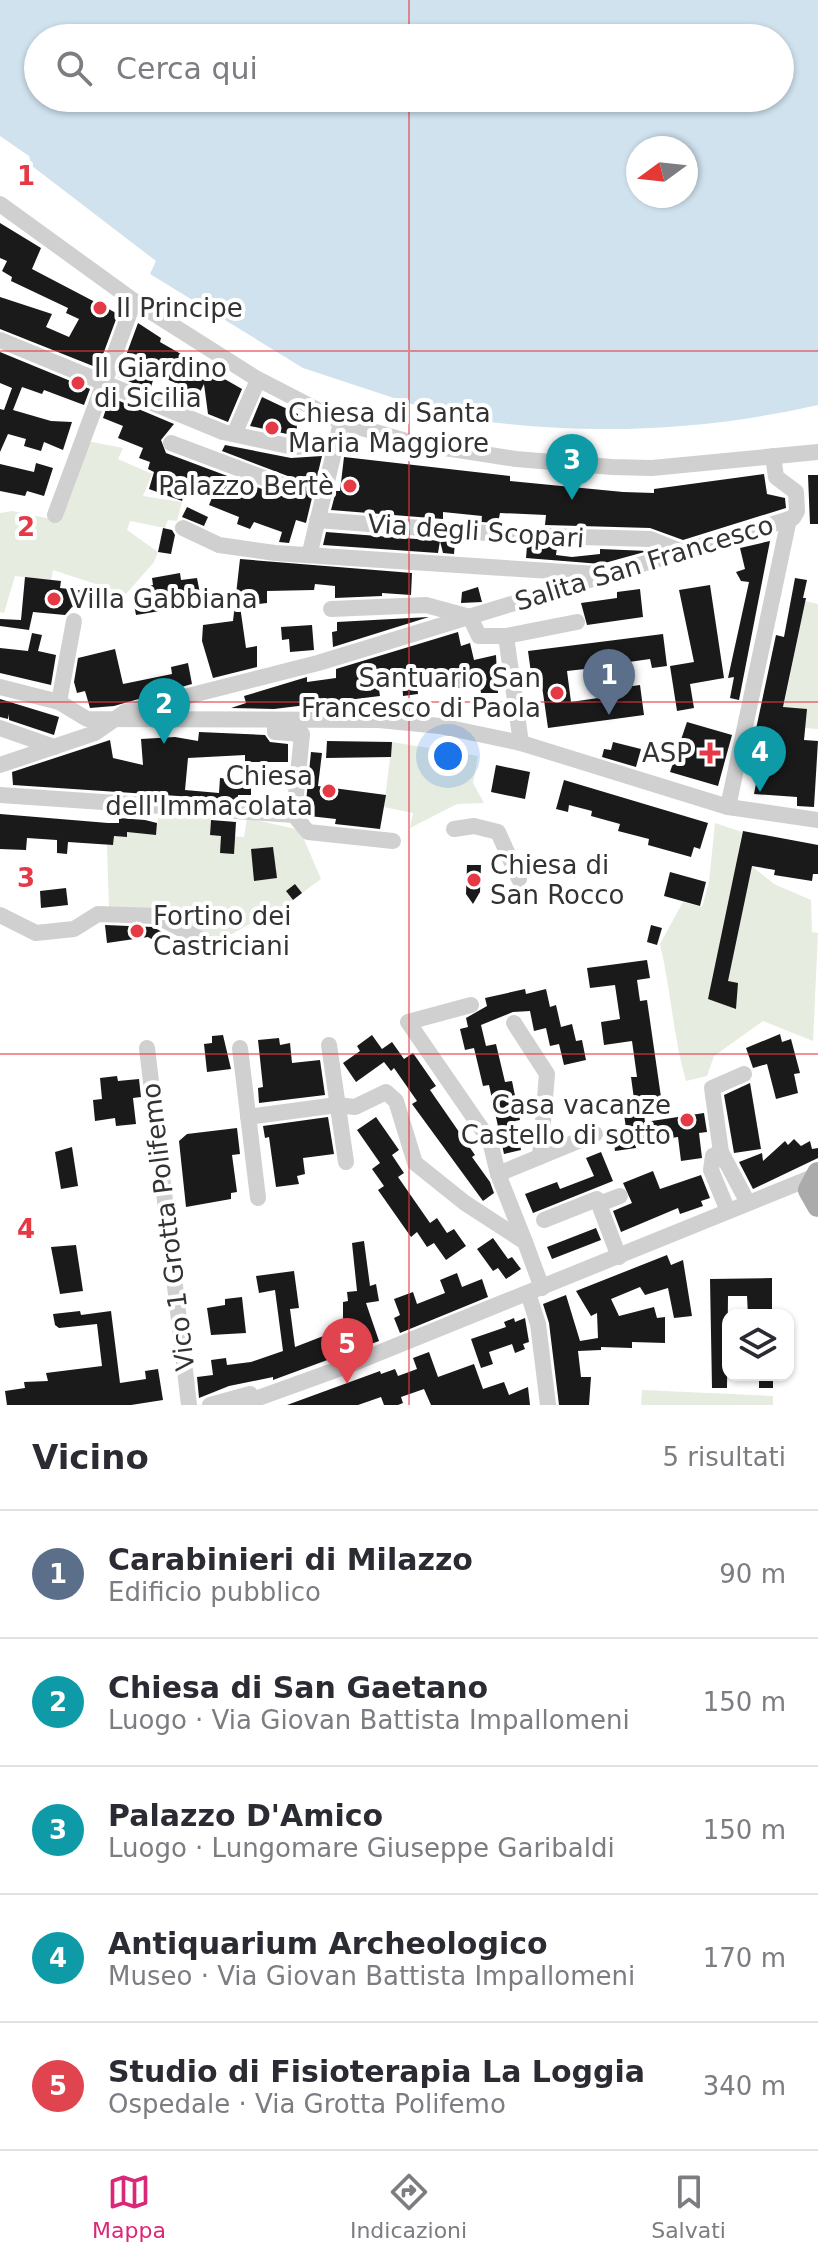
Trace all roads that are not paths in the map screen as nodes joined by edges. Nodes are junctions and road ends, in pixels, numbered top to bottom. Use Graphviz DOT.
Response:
graph roads {
  1 [pos="0,204"];
  2 [pos="134,301"];
  3 [pos="0,340"];
  4 [pos="105,379"];
  5 [pos="258,380"];
  6 [pos="341,422"];
  7 [pos="236,430"];
  8 [pos="171,443"];
  9 [pos="336,444"];
  10 [pos="818,452"];
  11 [pos="773,456"];
  12 [pos="285,486"];
  13 [pos="55,515"];
  14 [pos="789,519"];
  15 [pos="317,520"];
  16 [pos="183,528"];
  17 [pos="680,551"];
  18 [pos="310,552"];
  19 [pos="606,575"];
  20 [pos="331,609"];
  21 [pos="470,617"];
  22 [pos="74,621"];
  23 [pos="577,622"];
  24 [pos="506,636"];
  25 [pos="0,687"];
  26 [pos="59,702"];
  27 [pos="111,721"];
  28 [pos="275,721"];
  29 [pos="0,728"];
  30 [pos="521,743"];
  31 [pos="54,747"];
  32 [pos="2,765"];
  33 [pos="3,795"];
  34 [pos="728,807"];
  35 [pos="294,815"];
  36 [pos="818,820"];
  37 [pos="454,829"];
  38 [pos="393,841"];
  39 [pos="519,879"];
  40 [pos="0,915"];
  41 [pos="206,942"];
  42 [pos="471,1005"];
  43 [pos="514,1023"];
  44 [pos="329,1045"];
  45 [pos="147,1048"];
  46 [pos="240,1048"];
  47 [pos="744,1074"];
  48 [pos="337,1105"];
  49 [pos="248,1117"];
  50 [pos="595,1134"];
  51 [pos="721,1152"];
  52 [pos="540,1157"];
  53 [pos="346,1162"];
  54 [pos="498,1174"];
  55 [pos="816,1175"];
  56 [pos="783,1190"];
  57 [pos="620,1196"];
  58 [pos="258,1198"];
  59 [pos="748,1203"];
  60 [pos="599,1204"];
  61 [pos="816,1205"];
  62 [pos="728,1211"];
  63 [pos="544,1220"];
  64 [pos="525,1242"];
  65 [pos="619,1257"];
  66 [pos="535,1290"];
  67 [pos="344,1367"];
  68 [pos="189,1405"];
  69 [pos="210,1405"];
  70 [pos="239,1405"];
  71 [pos="548,1405"];
  1 -- 2 [label="street"];
  2 -- 4 [label="street"];
  2 -- 5 [label="street"];
  3 -- 4 [label="street"];
  4 -- 9 [label="street"];
  4 -- 13 [label="street"];
  5 -- 6 [label="street"];
  5 -- 7 [label="street"];
  6 -- 9 [label="street"];
  6 -- 11 [label="street"];
  8 -- 12 [label="street"];
  9 -- 15 [label="street"];
  10 -- 11 [label="street"];
  11 -- 14 [label="street, Salita San Francesco"];
  14 -- 17 [label="street, Salita San Francesco"];
  14 -- 34 [label="street"];
  15 -- 17 [label="street, Via degli Scopari"];
  15 -- 18 [label="street"];
  16 -- 19 [label="street"];
  17 -- 19 [label="street, Salita San Francesco"];
  19 -- 21 [label="street, Salita San Francesco"];
  20 -- 21 [label="street"];
  21 -- 24 [label="street"];
  21 -- 27 [label="street, Salita San Francesco"];
  22 -- 26 [label="street"];
  23 -- 24 [label="street"];
  24 -- 30 [label="street"];
  25 -- 26 [label="street"];
  26 -- 27 [label="street"];
  27 -- 28 [label="street"];
  27 -- 31 [label="street, Salita San Francesco"];
  28 -- 30 [label="street"];
  28 -- 35 [label="street"];
  29 -- 31 [label="street"];
  30 -- 34 [label="street"];
  31 -- 32 [label="street, Salita San Francesco"];
  32 -- 33 [label="street"];
  33 -- 35 [label="street"];
  34 -- 36 [label="street"];
  35 -- 38 [label="street"];
  37 -- 39 [label="street"];
  40 -- 41 [label="street"];
  42 -- 54 [label="street"];
  43 -- 52 [label="street"];
  44 -- 48 [label="street"];
  45 -- 68 [label="street, Vico 1 Grotta Polifemo"];
  46 -- 49 [label="street"];
  47 -- 51 [label="street"];
  48 -- 49 [label="street"];
  48 -- 53 [label="street"];
  48 -- 64 [label="street"];
  49 -- 58 [label="street"];
  50 -- 52 [label="street"];
  51 -- 59 [label="street"];
  51 -- 62 [label="street"];
  52 -- 54 [label="street"];
  54 -- 64 [label="street"];
  55 -- 56 [label="street"];
  55 -- 61 [label="main road"];
  56 -- 59 [label="street"];
  56 -- 61 [label="street"];
  57 -- 60 [label="street"];
  59 -- 62 [label="street"];
  60 -- 63 [label="street"];
  60 -- 65 [label="street"];
  62 -- 65 [label="street"];
  64 -- 66 [label="street"];
  65 -- 66 [label="street"];
  66 -- 67 [label="street"];
  66 -- 71 [label="street"];
  67 -- 69 [label="street"];
  67 -- 70 [label="street"];
}
